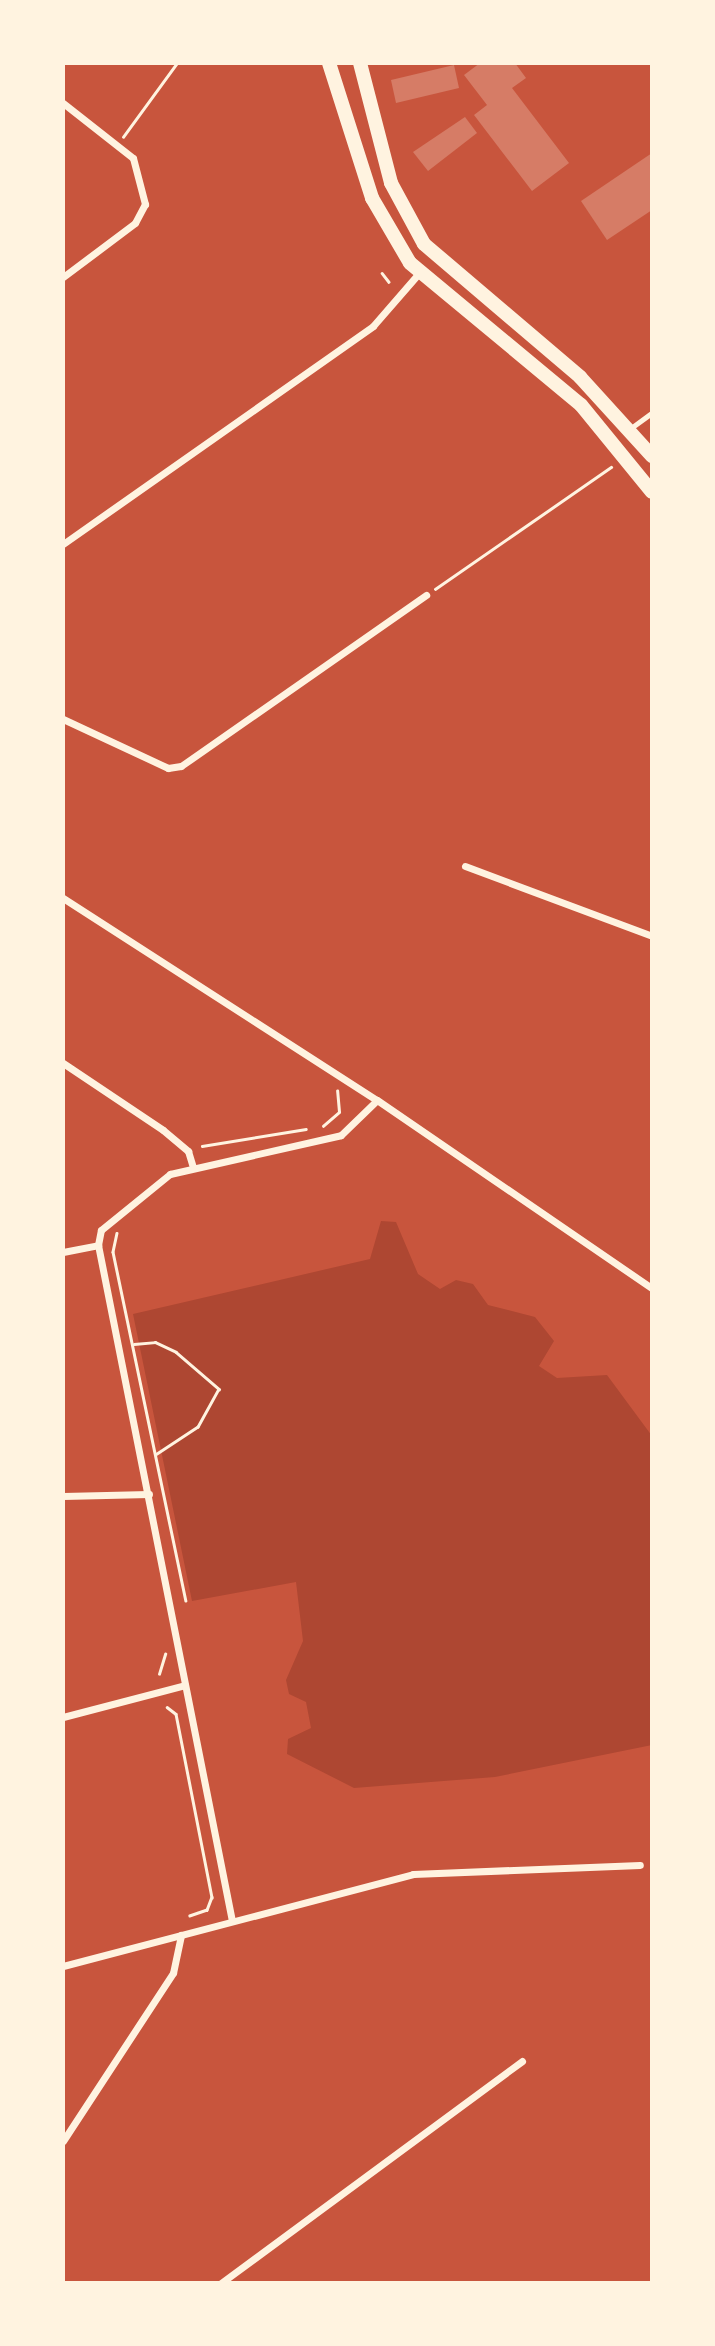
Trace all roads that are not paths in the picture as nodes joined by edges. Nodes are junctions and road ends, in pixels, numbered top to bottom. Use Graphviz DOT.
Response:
graph roads {
  1 [pos="329,63"];
  2 [pos="360,63"];
  3 [pos="63,103"];
  4 [pos="419,274"];
  5 [pos="63,277"];
  6 [pos="652,413"];
  7 [pos="630,429"];
  8 [pos="652,456"];
  9 [pos="652,492"];
  10 [pos="63,544"];
  11 [pos="426,595"];
  12 [pos="63,719"];
  13 [pos="465,866"];
  14 [pos="63,898"];
  15 [pos="652,936"];
  16 [pos="63,1063"];
  17 [pos="376,1100"];
  18 [pos="193,1167"];
  19 [pos="98,1245"];
  20 [pos="63,1252"];
  21 [pos="652,1289"];
  22 [pos="149,1494"];
  23 [pos="63,1496"];
  24 [pos="185,1685"];
  25 [pos="63,1717"];
  26 [pos="640,1865"];
  27 [pos="232,1921"];
  28 [pos="181,1936"];
  29 [pos="63,1966"];
  30 [pos="522,2061"];
  31 [pos="63,2141"];
  32 [pos="230,2276"];
  33 [pos="221,2283"];
  34 [pos="238,2283"];
  1 -- 4 [label="main road"];
  2 -- 7 [label="main road"];
  3 -- 5 [label="street"];
  4 -- 9 [label="main road"];
  4 -- 10 [label="street"];
  6 -- 7 [label="lane"];
  7 -- 8 [label="main road"];
  11 -- 12 [label="street"];
  13 -- 15 [label="street"];
  14 -- 17 [label="street"];
  16 -- 18 [label="street"];
  17 -- 18 [label="street"];
  17 -- 21 [label="street"];
  18 -- 19 [label="street"];
  19 -- 20 [label="street"];
  19 -- 22 [label="street"];
  22 -- 23 [label="street"];
  22 -- 24 [label="street"];
  24 -- 25 [label="street"];
  24 -- 27 [label="street"];
  26 -- 27 [label="street"];
  27 -- 28 [label="street"];
  28 -- 29 [label="street"];
  28 -- 31 [label="street"];
  30 -- 32 [label="street"];
  32 -- 33 [label="street"];
  32 -- 34 [label="street"];
}
